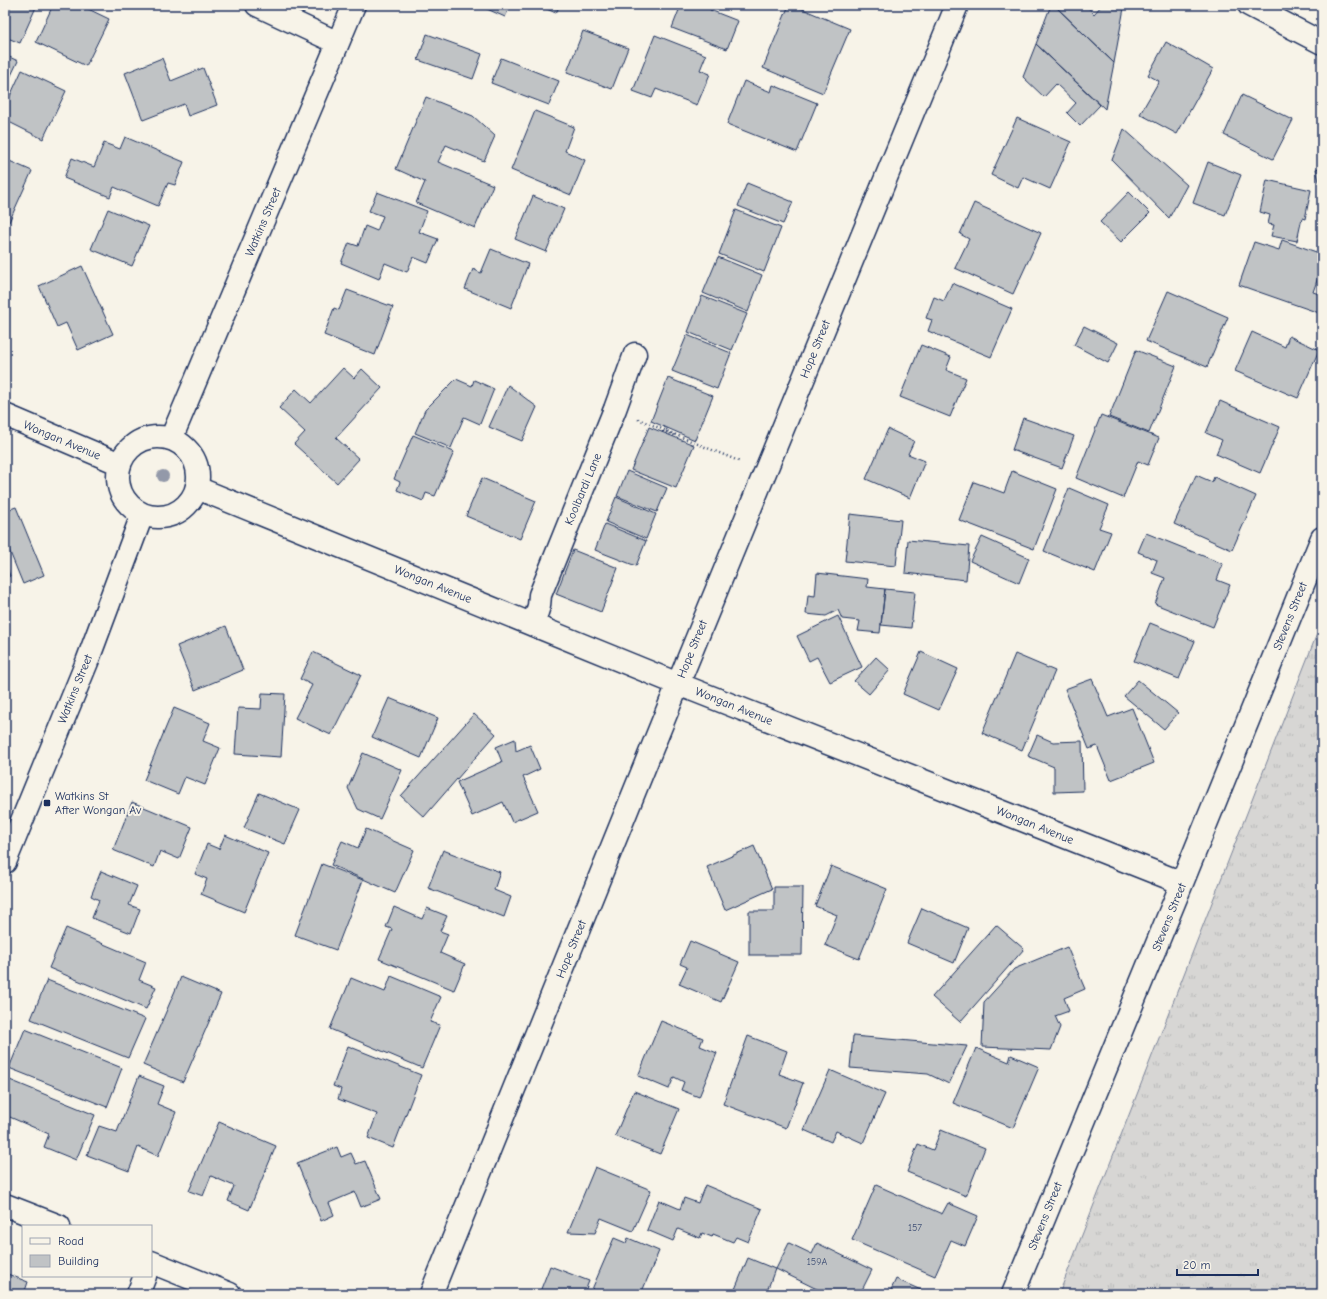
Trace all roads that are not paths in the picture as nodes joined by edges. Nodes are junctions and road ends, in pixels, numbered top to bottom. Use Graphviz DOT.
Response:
graph roads {
  1 [pos="258,5"];
  2 [pos="354,5"];
  3 [pos="957,5"];
  4 [pos="1250,5"];
  5 [pos="338,43"];
  6 [pos="1322,43"];
  7 [pos="635,354"];
  8 [pos="5,415"];
  9 [pos="171,439"];
  10 [pos="120,464"];
  11 [pos="197,488"];
  12 [pos="142,515"];
  13 [pos="1322,538"];
  14 [pos="533,625"];
  15 [pos="678,684"];
  16 [pos="5,862"];
  17 [pos="1182,883"];
  18 [pos="5,1205"];
  19 [pos="56,1225"];
  20 [pos="152,1262"];
  21 [pos="145,1277"];
  22 [pos="138,1294"];
  23 [pos="230,1294"];
  24 [pos="431,1294"];
  25 [pos="1013,1294"];
  1 -- 5 [label="street"];
  2 -- 5 [label="street, Watkins Street"];
  3 -- 15 [label="street, Hope Street"];
  4 -- 6 [label="street"];
  5 -- 9 [label="street, Watkins Street"];
  7 -- 14 [label="street, Koolbardi Lane"];
  8 -- 10 [label="street, Wongan Avenue"];
  9 -- 10 [label="street"];
  9 -- 11 [label="street"];
  10 -- 12 [label="street"];
  11 -- 12 [label="street"];
  11 -- 14 [label="street, Wongan Avenue"];
  12 -- 16 [label="street, Watkins Street"];
  13 -- 17 [label="street, Stevens Street"];
  14 -- 15 [label="street, Wongan Avenue"];
  15 -- 17 [label="street, Wongan Avenue"];
  15 -- 24 [label="street, Hope Street"];
  17 -- 25 [label="street, Stevens Street"];
  18 -- 19 [label="street"];
  20 -- 23 [label="street"];
  21 -- 22 [label="street"];
}
